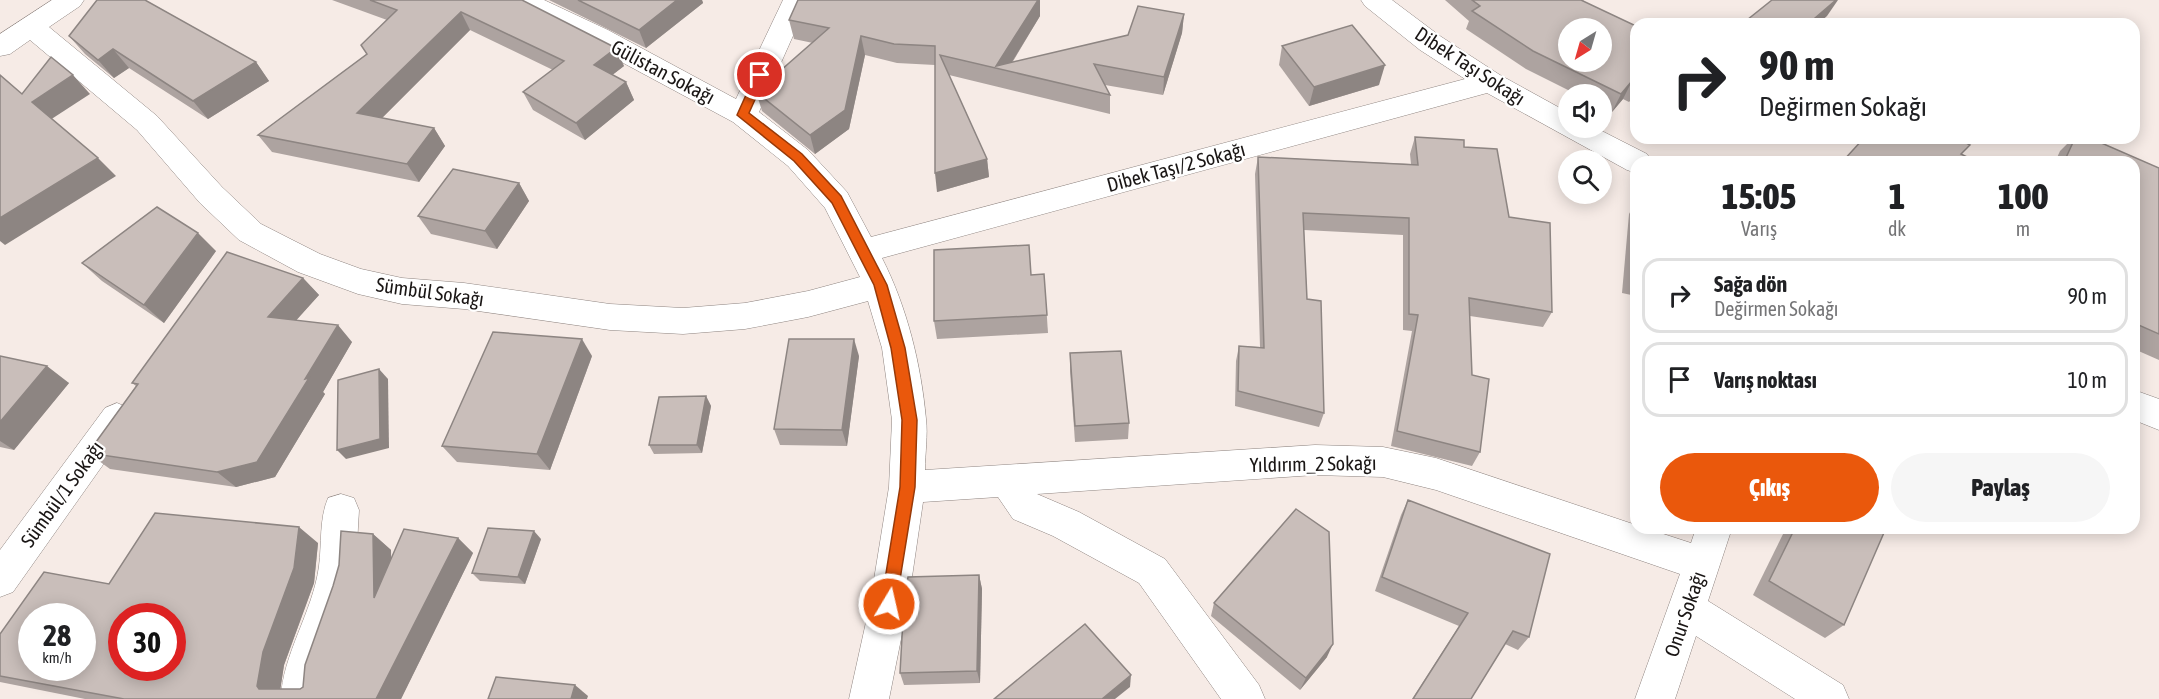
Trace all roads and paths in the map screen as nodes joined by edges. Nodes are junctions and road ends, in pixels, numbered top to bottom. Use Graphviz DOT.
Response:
graph roads {
  1 [pos="71,0"];
  2 [pos="521,0"];
  3 [pos="796,0"];
  4 [pos="1374,0"];
  5 [pos="31,27"];
  6 [pos="0,47"];
  7 [pos="1490,82"];
  8 [pos="743,115"];
  9 [pos="1558,120"];
  10 [pos="1592,138"];
  11 [pos="1630,158"];
  12 [pos="863,251"];
  13 [pos="880,285"];
  14 [pos="133,396"];
  15 [pos="2140,407"];
  16 [pos="2159,415"];
  17 [pos="1008,481"];
  18 [pos="907,487"];
  19 [pos="340,510"];
  20 [pos="1712,534"];
  21 [pos="1702,564"];
  22 [pos="0,580"];
  23 [pos="1687,609"];
  24 [pos="301,699"];
  25 [pos="869,699"];
  26 [pos="1245,699"];
  27 [pos="1655,699"];
  28 [pos="1829,699"];
  1 -- 5 [label="street"];
  2 -- 8 [label="street, Gülistan Sokağı"];
  3 -- 8 [label="street"];
  4 -- 7 [label="street, Dibek Taşı Sokağı"];
  5 -- 6 [label="street"];
  5 -- 13 [label="street, Sümbül Sokağı"];
  7 -- 9 [label="street, Dibek Taşı Sokağı"];
  7 -- 12 [label="street, Dibek Taşı/2 Sokağı"];
  8 -- 12 [label="street, Gülistan Sokağı"];
  10 -- 11 [label="street, Dibek Taşı Sokağı"];
  12 -- 13 [label="street, Gülistan Sokağı"];
  13 -- 18 [label="street, Gülistan Sokağı"];
  14 -- 22 [label="street, Sümbül/1 Sokağı"];
  15 -- 16 [label="street"];
  17 -- 18 [label="street, Yıldırım_2 Sokağı"];
  17 -- 21 [label="street, Yıldırım_2 Sokağı"];
  17 -- 26 [label="street"];
  18 -- 25 [label="street, Gülistan Sokağı"];
  19 -- 24 [label="street"];
  20 -- 21 [label="street, Onur Sokağı"];
  21 -- 23 [label="street, Onur Sokağı"];
  23 -- 27 [label="street, Onur Sokağı"];
  23 -- 28 [label="street"];
}
